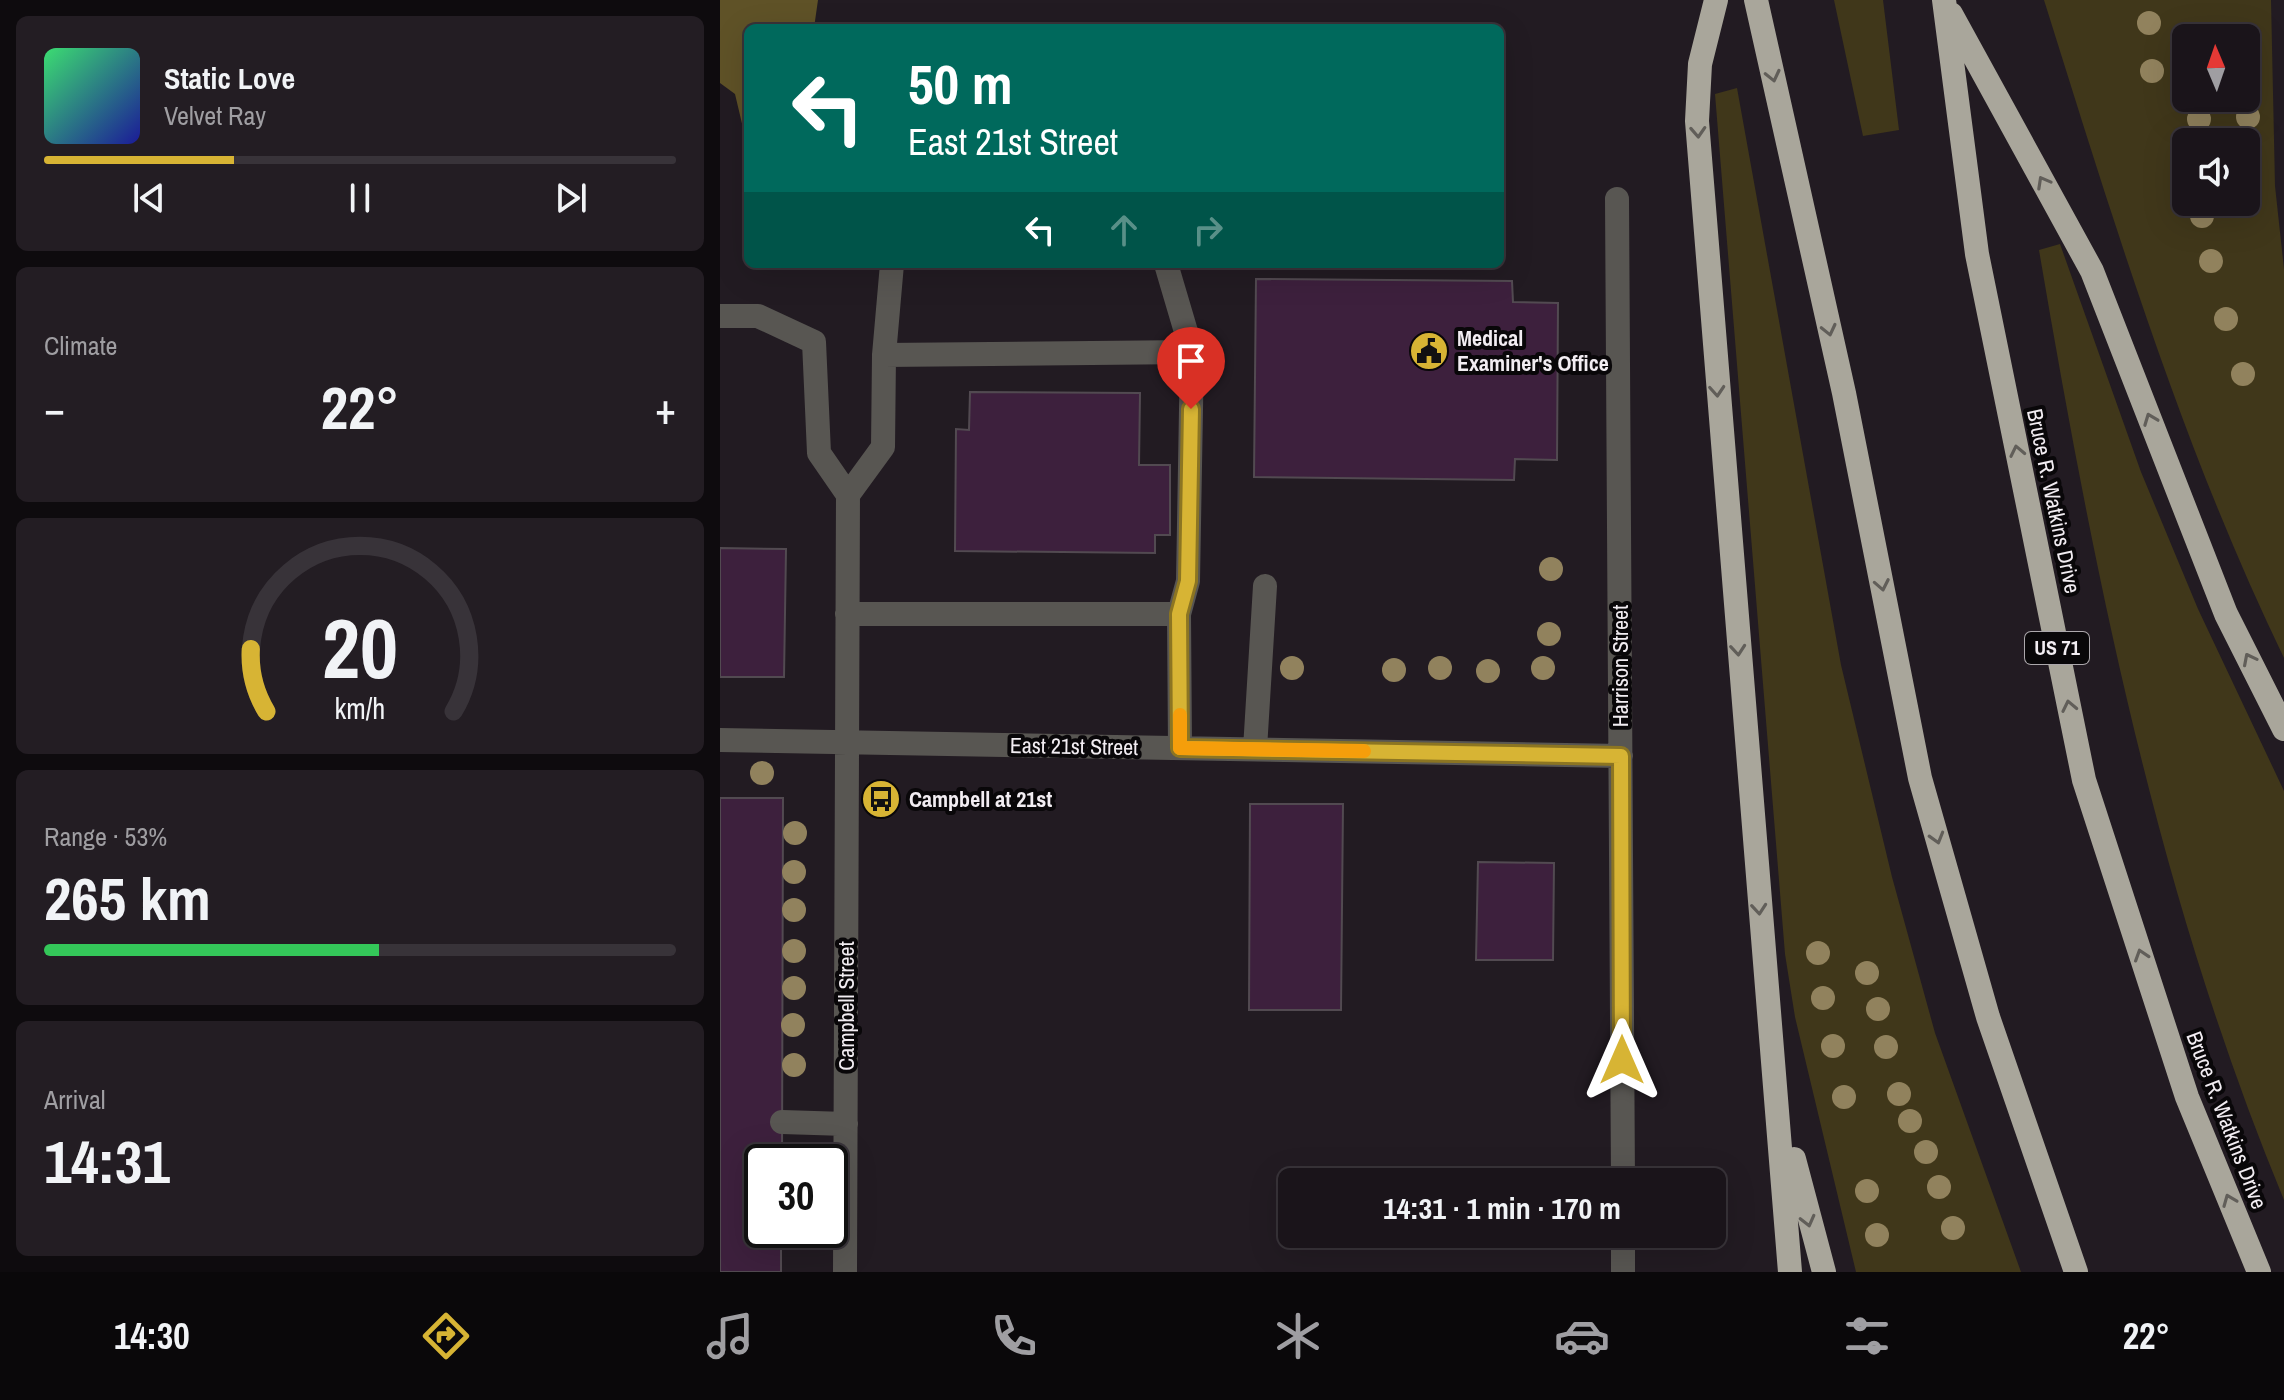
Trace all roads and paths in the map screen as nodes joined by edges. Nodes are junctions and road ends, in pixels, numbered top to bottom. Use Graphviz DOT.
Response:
graph roads {
  1 [pos="1716,0"];
  2 [pos="1756,0"];
  3 [pos="1944,1"];
  4 [pos="1617,199"];
  5 [pos="892,268"];
  6 [pos="1167,268"];
  7 [pos="720,316"];
  8 [pos="1192,352"];
  9 [pos="884,355"];
  10 [pos="848,495"];
  11 [pos="1265,586"];
  12 [pos="847,614"];
  13 [pos="1179,614"];
  14 [pos="2284,729"];
  15 [pos="720,740"];
  16 [pos="846,741"];
  17 [pos="1180,748"];
  18 [pos="1255,749"];
  19 [pos="1621,756"];
  20 [pos="1778,1090"];
  21 [pos="782,1122"];
  22 [pos="846,1124"];
  23 [pos="1623,1168"];
  24 [pos="1623,1248"];
  25 [pos="845,1272"];
  26 [pos="1623,1272"];
  27 [pos="1790,1272"];
  28 [pos="1824,1272"];
  29 [pos="2076,1272"];
  30 [pos="2259,1272"];
  1 -- 20 [label="highway, one-way"];
  2 -- 29 [label="highway, one-way"];
  14 -- 3 [label="highway, one-way"];
  30 -- 3 [label="highway, Bruce R. Watkins Drive / US 71, one-way"];
  4 -- 19 [label="street, Harrison Street"];
  5 -- 9 [label="street"];
  6 -- 8 [label="street"];
  7 -- 10 [label="street"];
  8 -- 9 [label="street"];
  8 -- 13 [label="street"];
  9 -- 10 [label="street"];
  10 -- 12 [label="street, Campbell Street"];
  11 -- 18 [label="street"];
  12 -- 13 [label="street"];
  12 -- 16 [label="street, Campbell Street"];
  13 -- 17 [label="street"];
  15 -- 16 [label="street, East 21st Street"];
  16 -- 17 [label="street, East 21st Street"];
  16 -- 22 [label="street, Campbell Street"];
  17 -- 18 [label="street, East 21st Street"];
  18 -- 19 [label="street, East 21st Street"];
  19 -- 23 [label="street, Harrison Street"];
  20 -- 27 [label="highway"];
  20 -- 28 [label="highway, one-way"];
  21 -- 22 [label="street"];
  22 -- 25 [label="street, Campbell Street"];
  24 -- 26 [label="street"];
}
